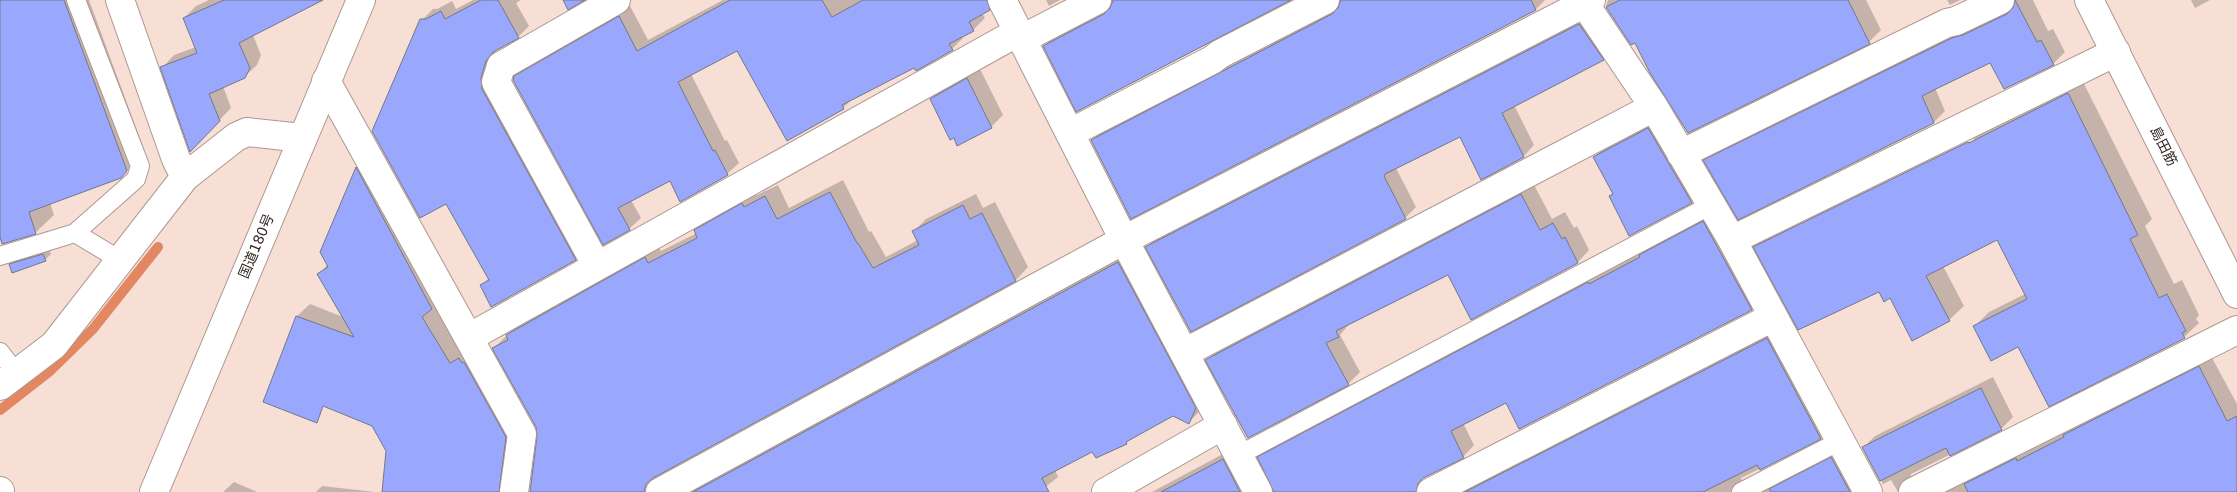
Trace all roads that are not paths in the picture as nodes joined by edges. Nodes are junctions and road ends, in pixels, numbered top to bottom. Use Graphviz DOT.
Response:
graph roads {
  1 [pos="76,0"];
  2 [pos="120,0"];
  3 [pos="361,0"];
  4 [pos="616,0"];
  5 [pos="1002,0"];
  6 [pos="1097,0"];
  7 [pos="1324,0"];
  8 [pos="2000,0"];
  9 [pos="2089,0"];
  10 [pos="1585,1"];
  11 [pos="1020,35"];
  12 [pos="2116,52"];
  13 [pos="326,81"];
  14 [pos="1654,107"];
  15 [pos="1070,133"];
  16 [pos="302,138"];
  17 [pos="1681,154"];
  18 [pos="185,177"];
  19 [pos="1711,205"];
  20 [pos="75,233"];
  21 [pos="1124,240"];
  22 [pos="1732,240"];
  23 [pos="0,256"];
  24 [pos="120,260"];
  25 [pos="597,266"];
  26 [pos="2237,294"];
  27 [pos="1773,317"];
  28 [pos="2237,330"];
  29 [pos="470,337"];
  30 [pos="0,352"];
  31 [pos="1184,353"];
  32 [pos="9,380"];
  33 [pos="1223,425"];
  34 [pos="1840,441"];
  35 [pos="1239,456"];
  36 [pos="154,492"];
  37 [pos="514,492"];
  38 [pos="660,492"];
  39 [pos="1106,492"];
  40 [pos="1258,492"];
  41 [pos="1431,492"];
  42 [pos="1741,492"];
  43 [pos="1868,492"];
  44 [pos="1913,492"];
  1 -- 20 [label="lane"];
  2 -- 18 [label="main road"];
  3 -- 13 [label="main road, 国道180号"];
  4 -- 25 [label="main road"];
  5 -- 11 [label="main road"];
  6 -- 11 [label="main road"];
  7 -- 15 [label="main road"];
  8 -- 17 [label="main road"];
  9 -- 12 [label="main road, 島田筋"];
  10 -- 14 [label="main road"];
  10 -- 21 [label="main road"];
  11 -- 15 [label="main road"];
  11 -- 25 [label="main road"];
  12 -- 22 [label="main road"];
  12 -- 26 [label="main road, 島田筋"];
  13 -- 16 [label="main road, 国道180号"];
  13 -- 29 [label="main road"];
  14 -- 17 [label="main road"];
  14 -- 31 [label="main road"];
  15 -- 21 [label="main road"];
  16 -- 18 [label="main road"];
  16 -- 36 [label="main road, 国道180号"];
  17 -- 19 [label="main road"];
  18 -- 24 [label="main road"];
  19 -- 22 [label="main road"];
  19 -- 35 [label="lane"];
  20 -- 23 [label="lane"];
  20 -- 24 [label="lane"];
  21 -- 31 [label="main road"];
  21 -- 38 [label="main road"];
  22 -- 27 [label="main road"];
  24 -- 32 [label="main road"];
  25 -- 29 [label="main road"];
  27 -- 34 [label="main road"];
  27 -- 41 [label="main road"];
  28 -- 44 [label="main road"];
  29 -- 37 [label="main road"];
  30 -- 32 [label="lane"];
  31 -- 33 [label="main road"];
  33 -- 35 [label="main road"];
  33 -- 39 [label="main road"];
  34 -- 42 [label="lane"];
  34 -- 43 [label="main road"];
  35 -- 40 [label="main road"];
}
